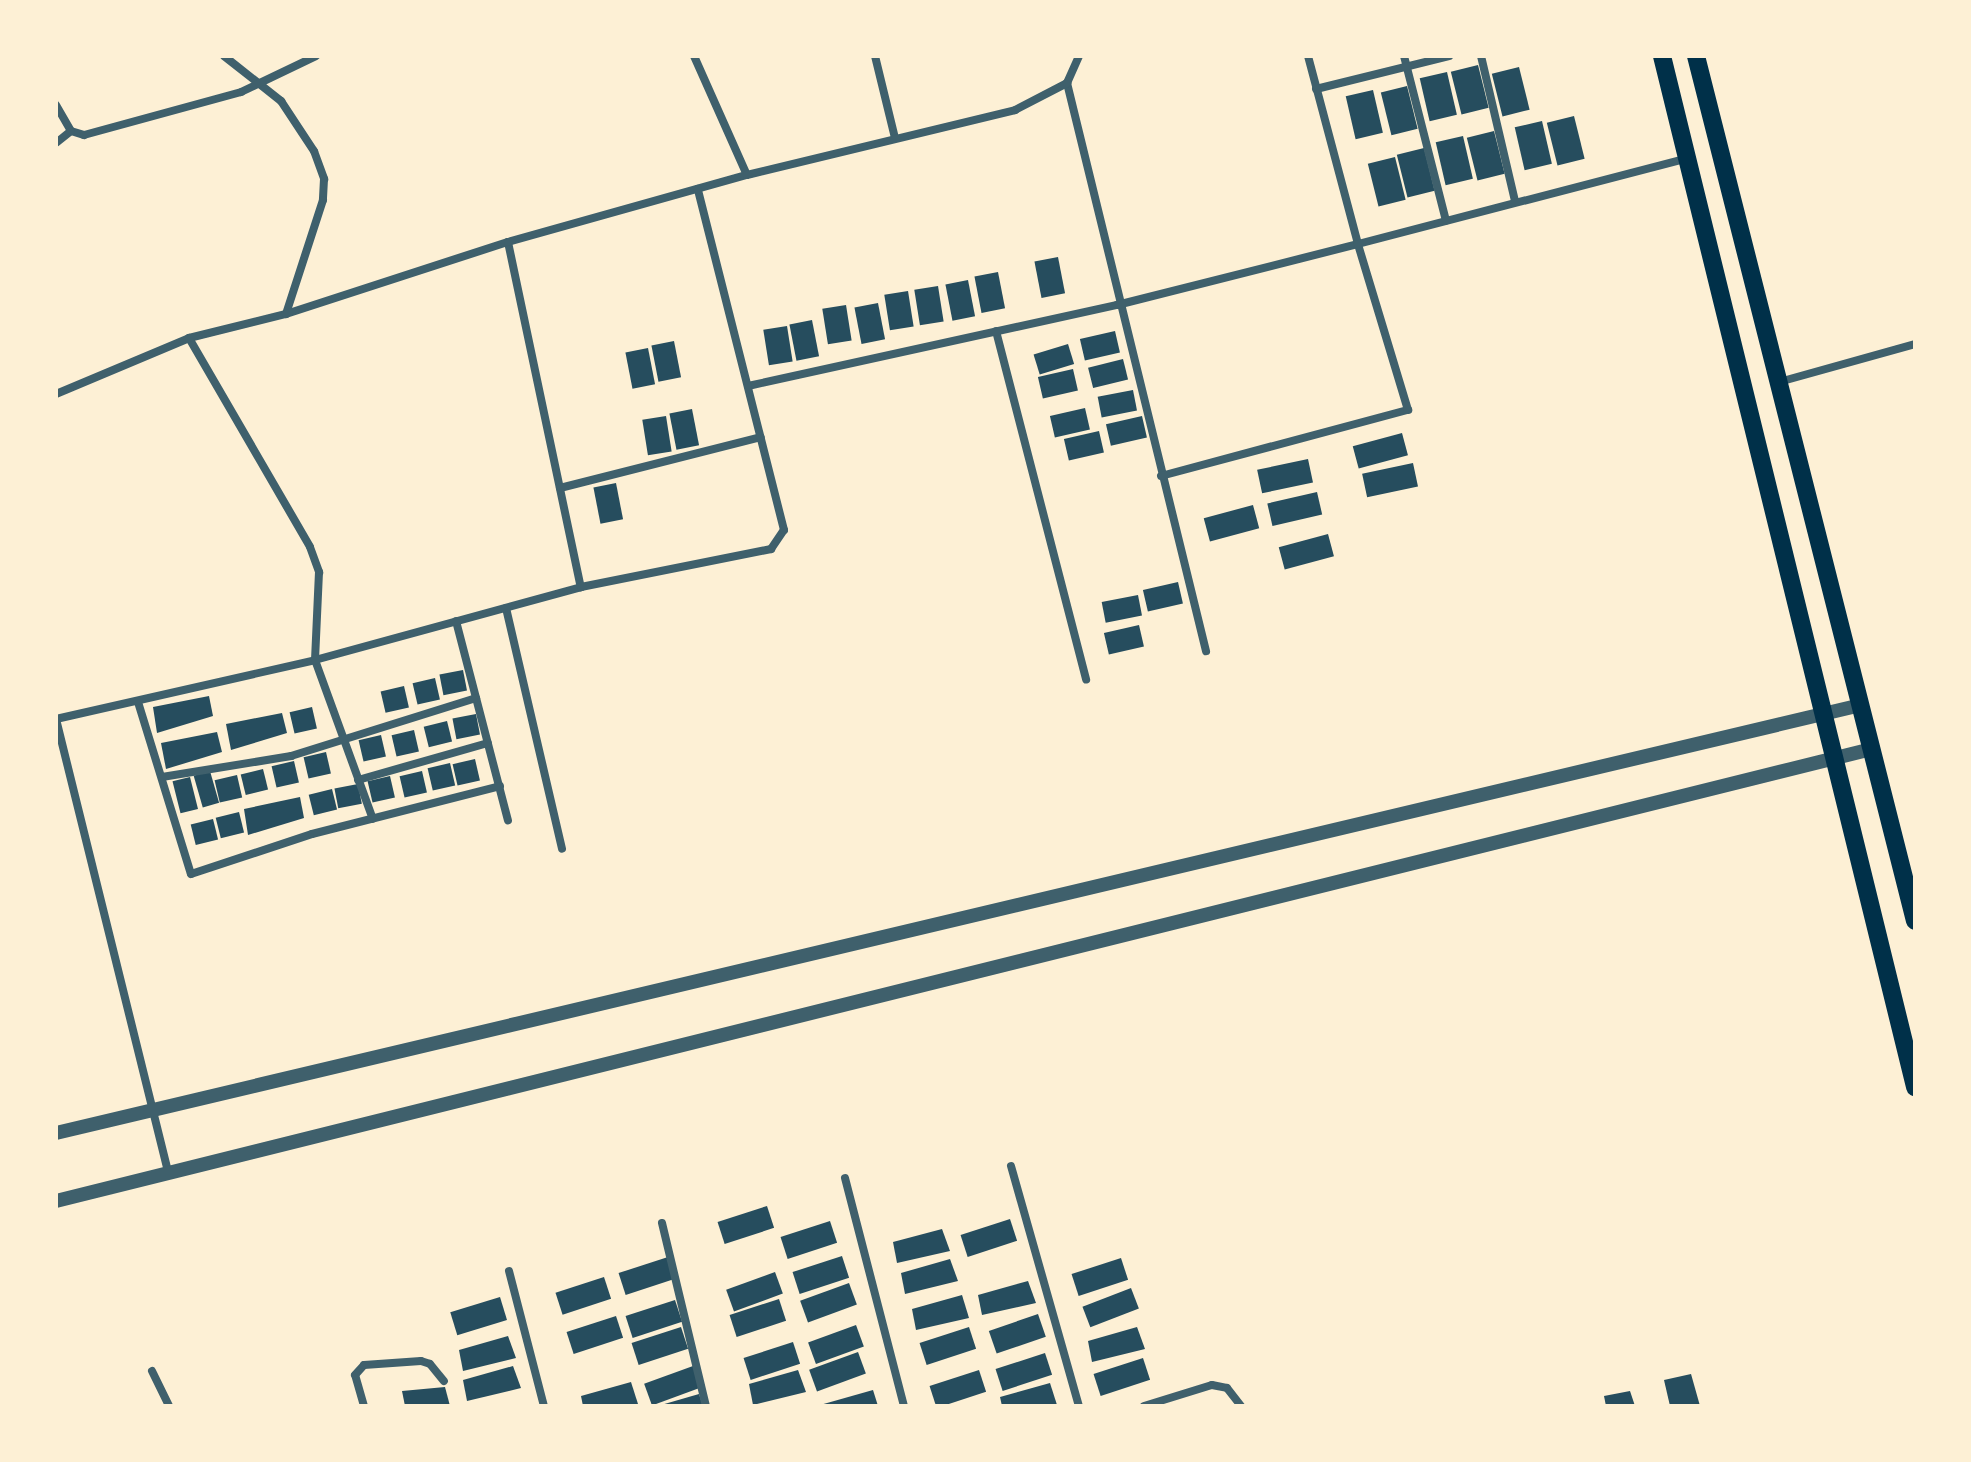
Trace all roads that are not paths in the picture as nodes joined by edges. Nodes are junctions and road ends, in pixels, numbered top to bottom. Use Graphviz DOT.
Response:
graph roads {
  1 [pos="224,56"];
  2 [pos="316,56"];
  3 [pos="694,56"];
  4 [pos="875,56"];
  5 [pos="1079,56"];
  6 [pos="1308,56"];
  7 [pos="1404,56"];
  8 [pos="1449,56"];
  9 [pos="1481,56"];
  10 [pos="1662,56"];
  11 [pos="1696,56"];
  12 [pos="1408,67"];
  13 [pos="262,83"];
  14 [pos="1067,83"];
  15 [pos="1316,89"];
  16 [pos="56,105"];
  17 [pos="71,131"];
  18 [pos="895,138"];
  19 [pos="56,143"];
  20 [pos="1687,158"];
  21 [pos="747,175"];
  22 [pos="698,189"];
  23 [pos="1515,201"];
  24 [pos="1446,221"];
  25 [pos="508,242"];
  26 [pos="1358,244"];
  27 [pos="1117,305"];
  28 [pos="286,314"];
  29 [pos="996,331"];
  30 [pos="189,338"];
  31 [pos="1915,344"];
  32 [pos="1779,382"];
  33 [pos="748,386"];
  34 [pos="56,394"];
  35 [pos="761,437"];
  36 [pos="1161,476"];
  37 [pos="560,488"];
  38 [pos="581,587"];
  39 [pos="506,608"];
  40 [pos="456,621"];
  41 [pos="1206,651"];
  42 [pos="315,660"];
  43 [pos="1086,680"];
  44 [pos="476,698"];
  45 [pos="138,702"];
  46 [pos="1861,705"];
  47 [pos="1825,714"];
  48 [pos="56,719"];
  49 [pos="343,739"];
  50 [pos="488,743"];
  51 [pos="1872,749"];
  52 [pos="1833,759"];
  53 [pos="162,777"];
  54 [pos="358,780"];
  55 [pos="500,786"];
  56 [pos="373,819"];
  57 [pos="508,820"];
  58 [pos="562,849"];
  59 [pos="1915,921"];
  60 [pos="1915,1087"];
  61 [pos="154,1108"];
  62 [pos="56,1133"];
  63 [pos="1011,1166"];
  64 [pos="168,1173"];
  65 [pos="845,1178"];
  66 [pos="56,1201"];
  67 [pos="662,1223"];
  68 [pos="509,1271"];
  69 [pos="152,1371"];
  70 [pos="444,1381"];
  71 [pos="169,1406"];
  72 [pos="364,1406"];
  73 [pos="544,1406"];
  74 [pos="706,1406"];
  75 [pos="904,1406"];
  76 [pos="1079,1406"];
  77 [pos="1144,1406"];
  78 [pos="1241,1406"];
  1 -- 13 [label="street"];
  2 -- 13 [label="street"];
  3 -- 21 [label="street"];
  4 -- 18 [label="street"];
  5 -- 14 [label="street"];
  6 -- 15 [label="street"];
  7 -- 12 [label="street"];
  8 -- 12 [label="street"];
  9 -- 23 [label="street"];
  10 -- 20 [label="main road"];
  11 -- 32 [label="main road"];
  12 -- 15 [label="street"];
  12 -- 24 [label="street"];
  13 -- 17 [label="street"];
  13 -- 28 [label="street"];
  14 -- 18 [label="street"];
  14 -- 27 [label="street"];
  15 -- 26 [label="street"];
  16 -- 17 [label="street"];
  17 -- 19 [label="street"];
  18 -- 21 [label="street"];
  20 -- 23 [label="street"];
  20 -- 47 [label="main road"];
  21 -- 22 [label="street"];
  22 -- 25 [label="street"];
  22 -- 33 [label="street"];
  23 -- 24 [label="street"];
  24 -- 26 [label="street"];
  25 -- 28 [label="street"];
  25 -- 37 [label="street"];
  26 -- 27 [label="street"];
  26 -- 36 [label="street"];
  27 -- 29 [label="street"];
  27 -- 36 [label="street"];
  28 -- 30 [label="street"];
  29 -- 33 [label="street"];
  29 -- 43 [label="street"];
  30 -- 34 [label="street"];
  30 -- 42 [label="street"];
  31 -- 32 [label="street"];
  32 -- 46 [label="main road"];
  33 -- 35 [label="street"];
  35 -- 37 [label="street"];
  35 -- 38 [label="street"];
  36 -- 41 [label="street"];
  37 -- 38 [label="street"];
  38 -- 39 [label="street"];
  39 -- 40 [label="street"];
  39 -- 58 [label="street"];
  40 -- 42 [label="street"];
  40 -- 44 [label="street"];
  42 -- 45 [label="street"];
  42 -- 49 [label="street"];
  44 -- 49 [label="street"];
  44 -- 50 [label="street"];
  45 -- 48 [label="street"];
  45 -- 53 [label="street"];
  46 -- 47 [label="street"];
  46 -- 51 [label="main road"];
  47 -- 52 [label="main road"];
  47 -- 61 [label="street"];
  48 -- 61 [label="street"];
  49 -- 53 [label="street"];
  49 -- 54 [label="street"];
  50 -- 54 [label="street"];
  50 -- 55 [label="street"];
  51 -- 52 [label="street"];
  51 -- 59 [label="main road"];
  52 -- 60 [label="main road"];
  52 -- 64 [label="street"];
  53 -- 56 [label="street"];
  54 -- 56 [label="street"];
  55 -- 56 [label="street"];
  55 -- 57 [label="street"];
  61 -- 62 [label="street"];
  61 -- 64 [label="street"];
  63 -- 76 [label="street"];
  64 -- 66 [label="street"];
  65 -- 75 [label="street"];
  67 -- 74 [label="street"];
  68 -- 73 [label="street"];
  69 -- 71 [label="street"];
  70 -- 72 [label="street"];
  77 -- 78 [label="street"];
}
